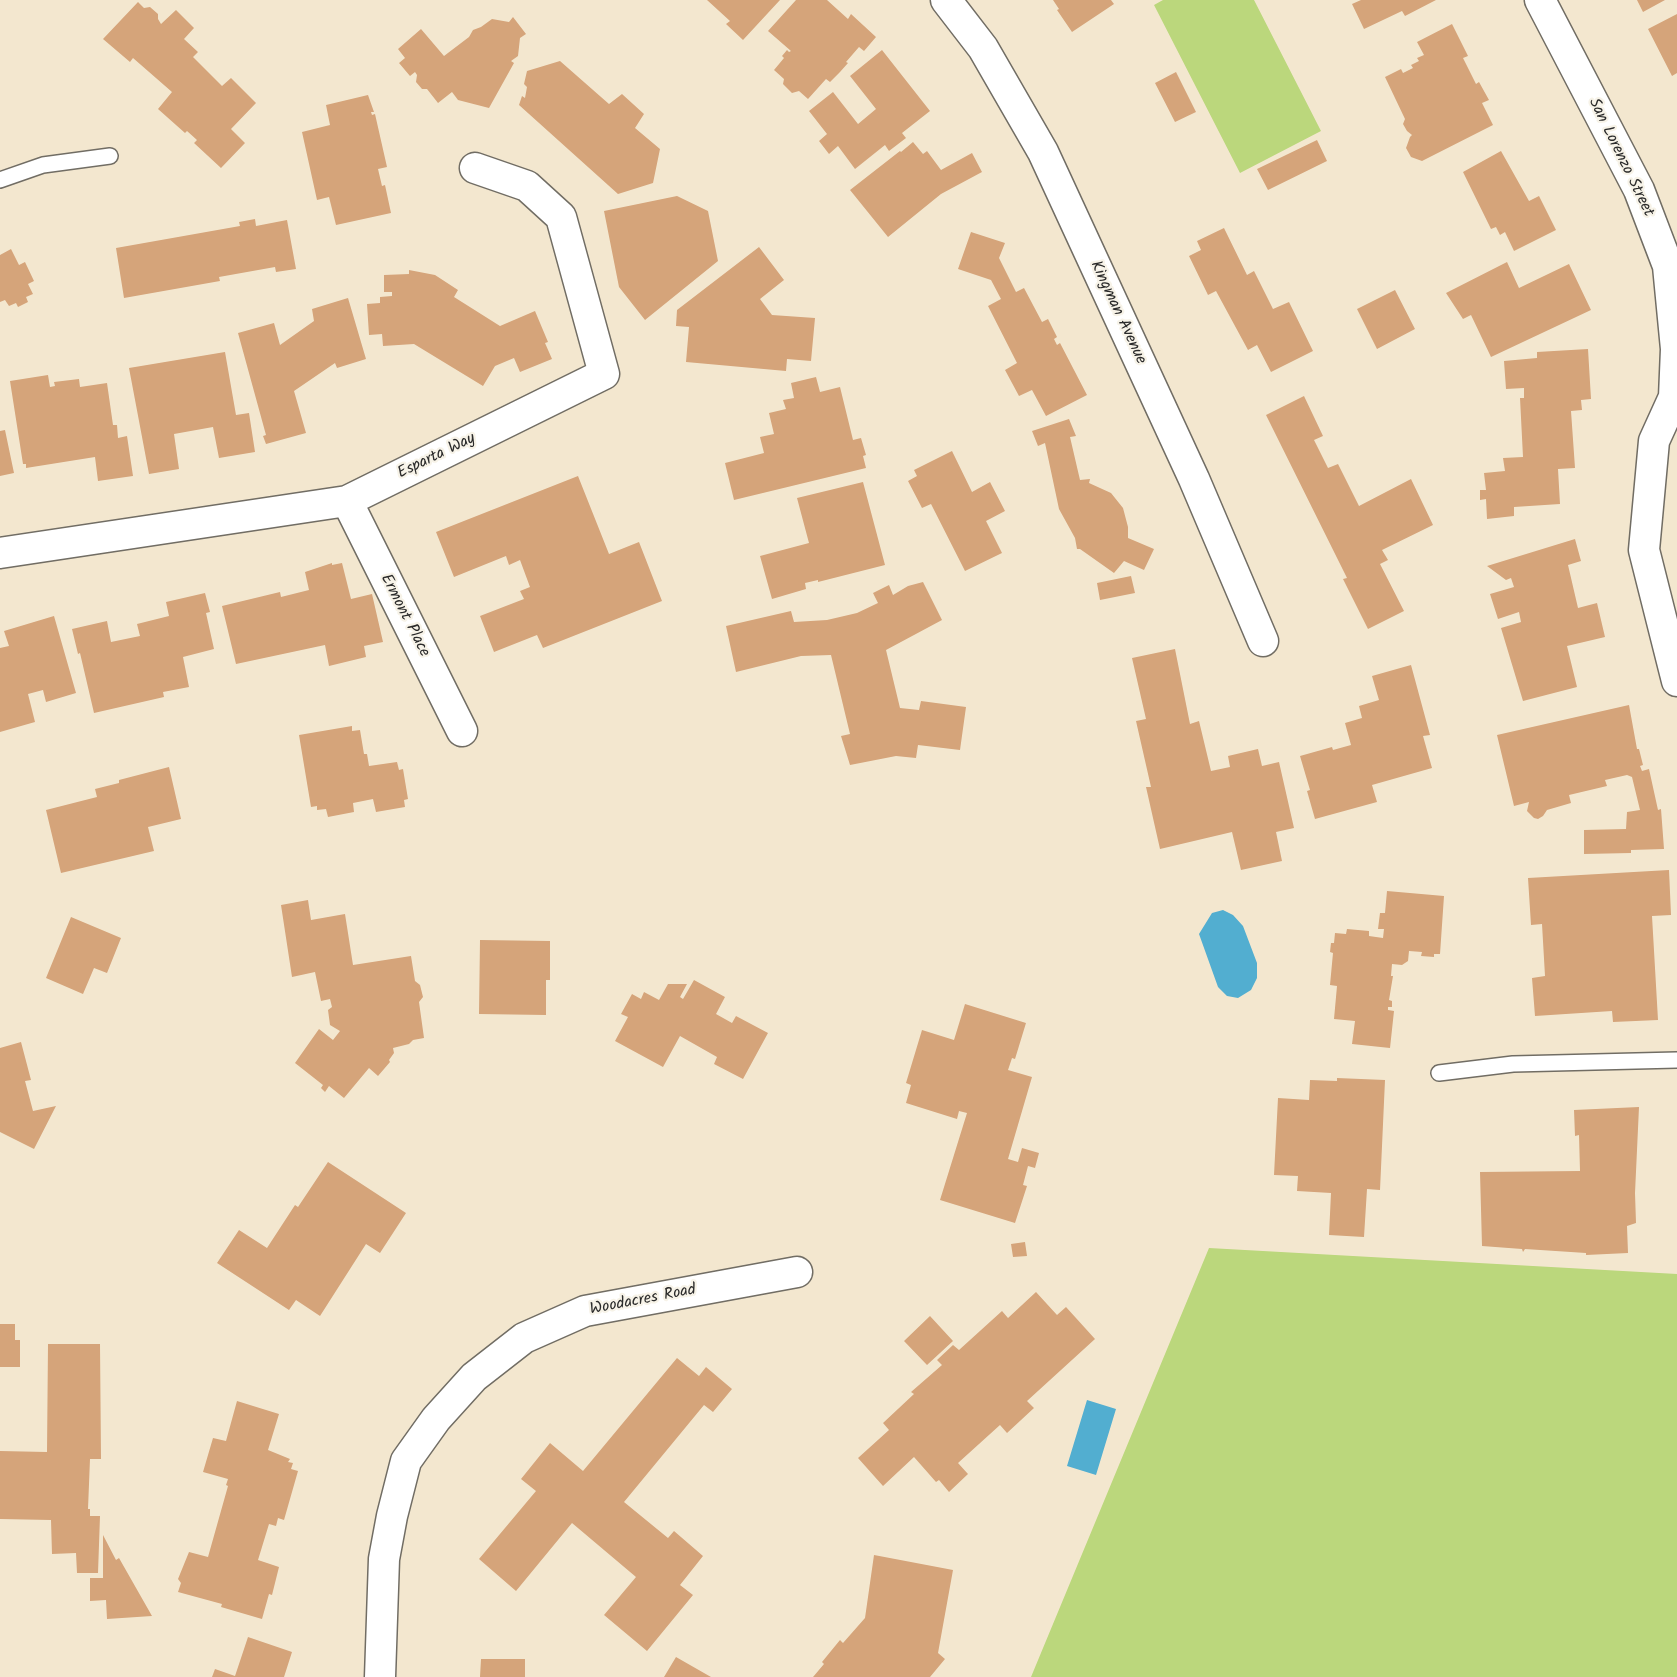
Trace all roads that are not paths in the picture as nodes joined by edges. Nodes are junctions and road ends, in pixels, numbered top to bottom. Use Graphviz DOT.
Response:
graph roads {
  1 [pos="946,0"];
  2 [pos="1540,0"];
  3 [pos="110,156"];
  4 [pos="475,168"];
  5 [pos="0,180"];
  6 [pos="1675,402"];
  7 [pos="347,501"];
  8 [pos="0,553"];
  9 [pos="1263,641"];
  10 [pos="1677,681"];
  11 [pos="462,730"];
  12 [pos="1677,1059"];
  13 [pos="1439,1073"];
  14 [pos="797,1272"];
  15 [pos="380,1677"];
  1 -- 9 [label="street, Kingman Avenue"];
  2 -- 6 [label="street, San Lorenzo Street"];
  3 -- 5 [label="lane"];
  4 -- 7 [label="street, Esparta Way"];
  6 -- 10 [label="street, San Lorenzo Street"];
  7 -- 8 [label="street, Esparta Way"];
  7 -- 11 [label="street, Ermont Place"];
  12 -- 13 [label="lane"];
  14 -- 15 [label="street, Woodacres Road"];
}
